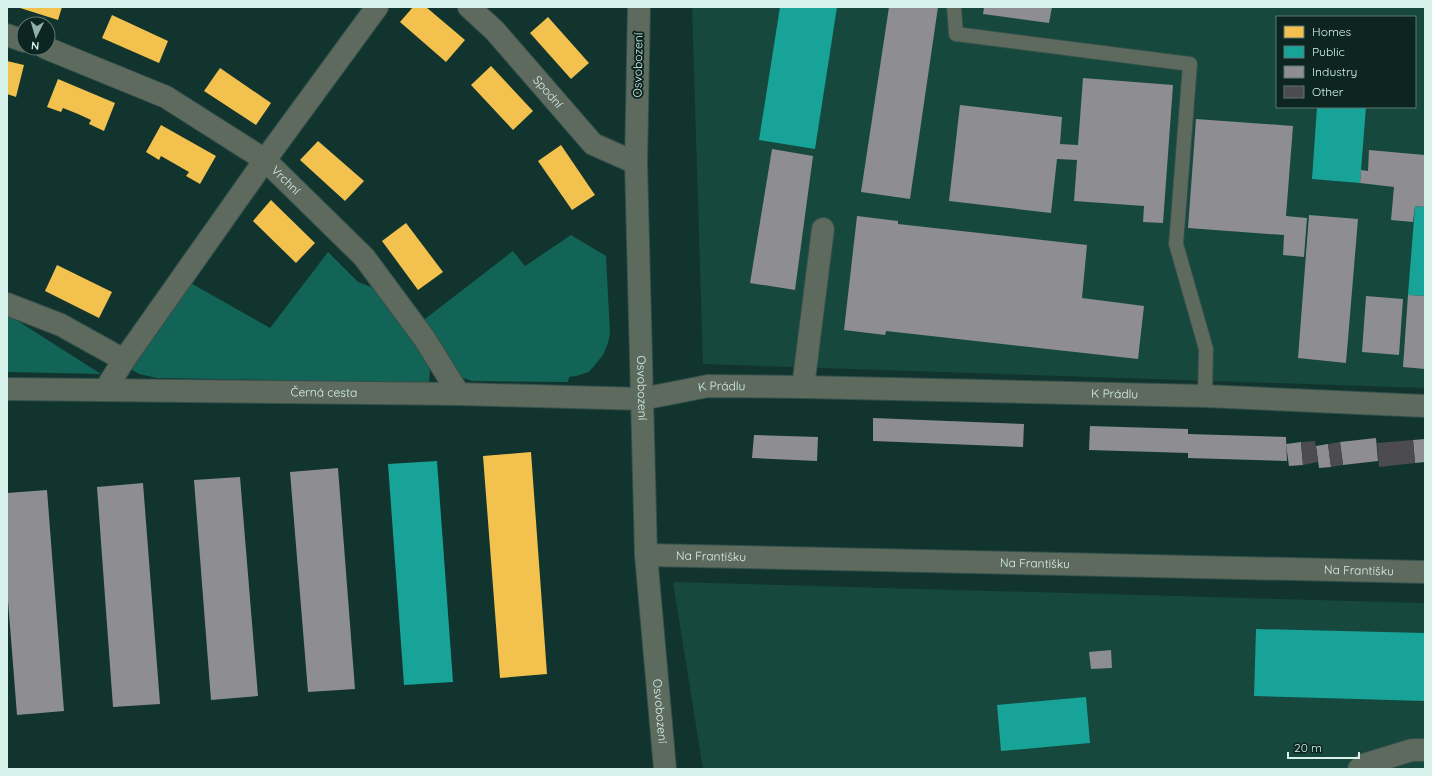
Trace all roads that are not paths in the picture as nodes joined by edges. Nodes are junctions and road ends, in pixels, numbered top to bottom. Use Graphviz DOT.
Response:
graph roads {
  1 [pos="377,7"];
  2 [pos="469,7"];
  3 [pos="639,7"];
  4 [pos="954,7"];
  5 [pos="56,52"];
  6 [pos="265,160"];
  7 [pos="636,163"];
  8 [pos="823,228"];
  9 [pos="7,304"];
  10 [pos="124,360"];
  11 [pos="803,387"];
  12 [pos="7,389"];
  13 [pos="104,390"];
  14 [pos="459,394"];
  15 [pos="1205,396"];
  16 [pos="642,399"];
  17 [pos="1425,406"];
  18 [pos="646,555"];
  19 [pos="1425,572"];
  20 [pos="1425,750"];
  21 [pos="665,769"];
  22 [pos="1359,769"];
  1 -- 6 [label="street"];
  2 -- 7 [label="street, Spodní"];
  3 -- 7 [label="main road, Osvobození"];
  4 -- 15 [label="lane"];
  5 -- 6 [label="street, Vrchní"];
  6 -- 10 [label="street"];
  6 -- 14 [label="street, Vrchní"];
  7 -- 16 [label="main road, Osvobození"];
  8 -- 11 [label="street"];
  9 -- 10 [label="street"];
  10 -- 13 [label="street"];
  11 -- 15 [label="street, K Prádlu"];
  11 -- 16 [label="street, K Prádlu"];
  12 -- 13 [label="street, Černá cesta"];
  13 -- 14 [label="street, Černá cesta"];
  14 -- 16 [label="street, Černá cesta"];
  15 -- 17 [label="street, K Prádlu"];
  16 -- 18 [label="main road, Osvobození"];
  18 -- 19 [label="street, Na Františku"];
  18 -- 21 [label="main road, Osvobození"];
  20 -- 22 [label="street"];
}
